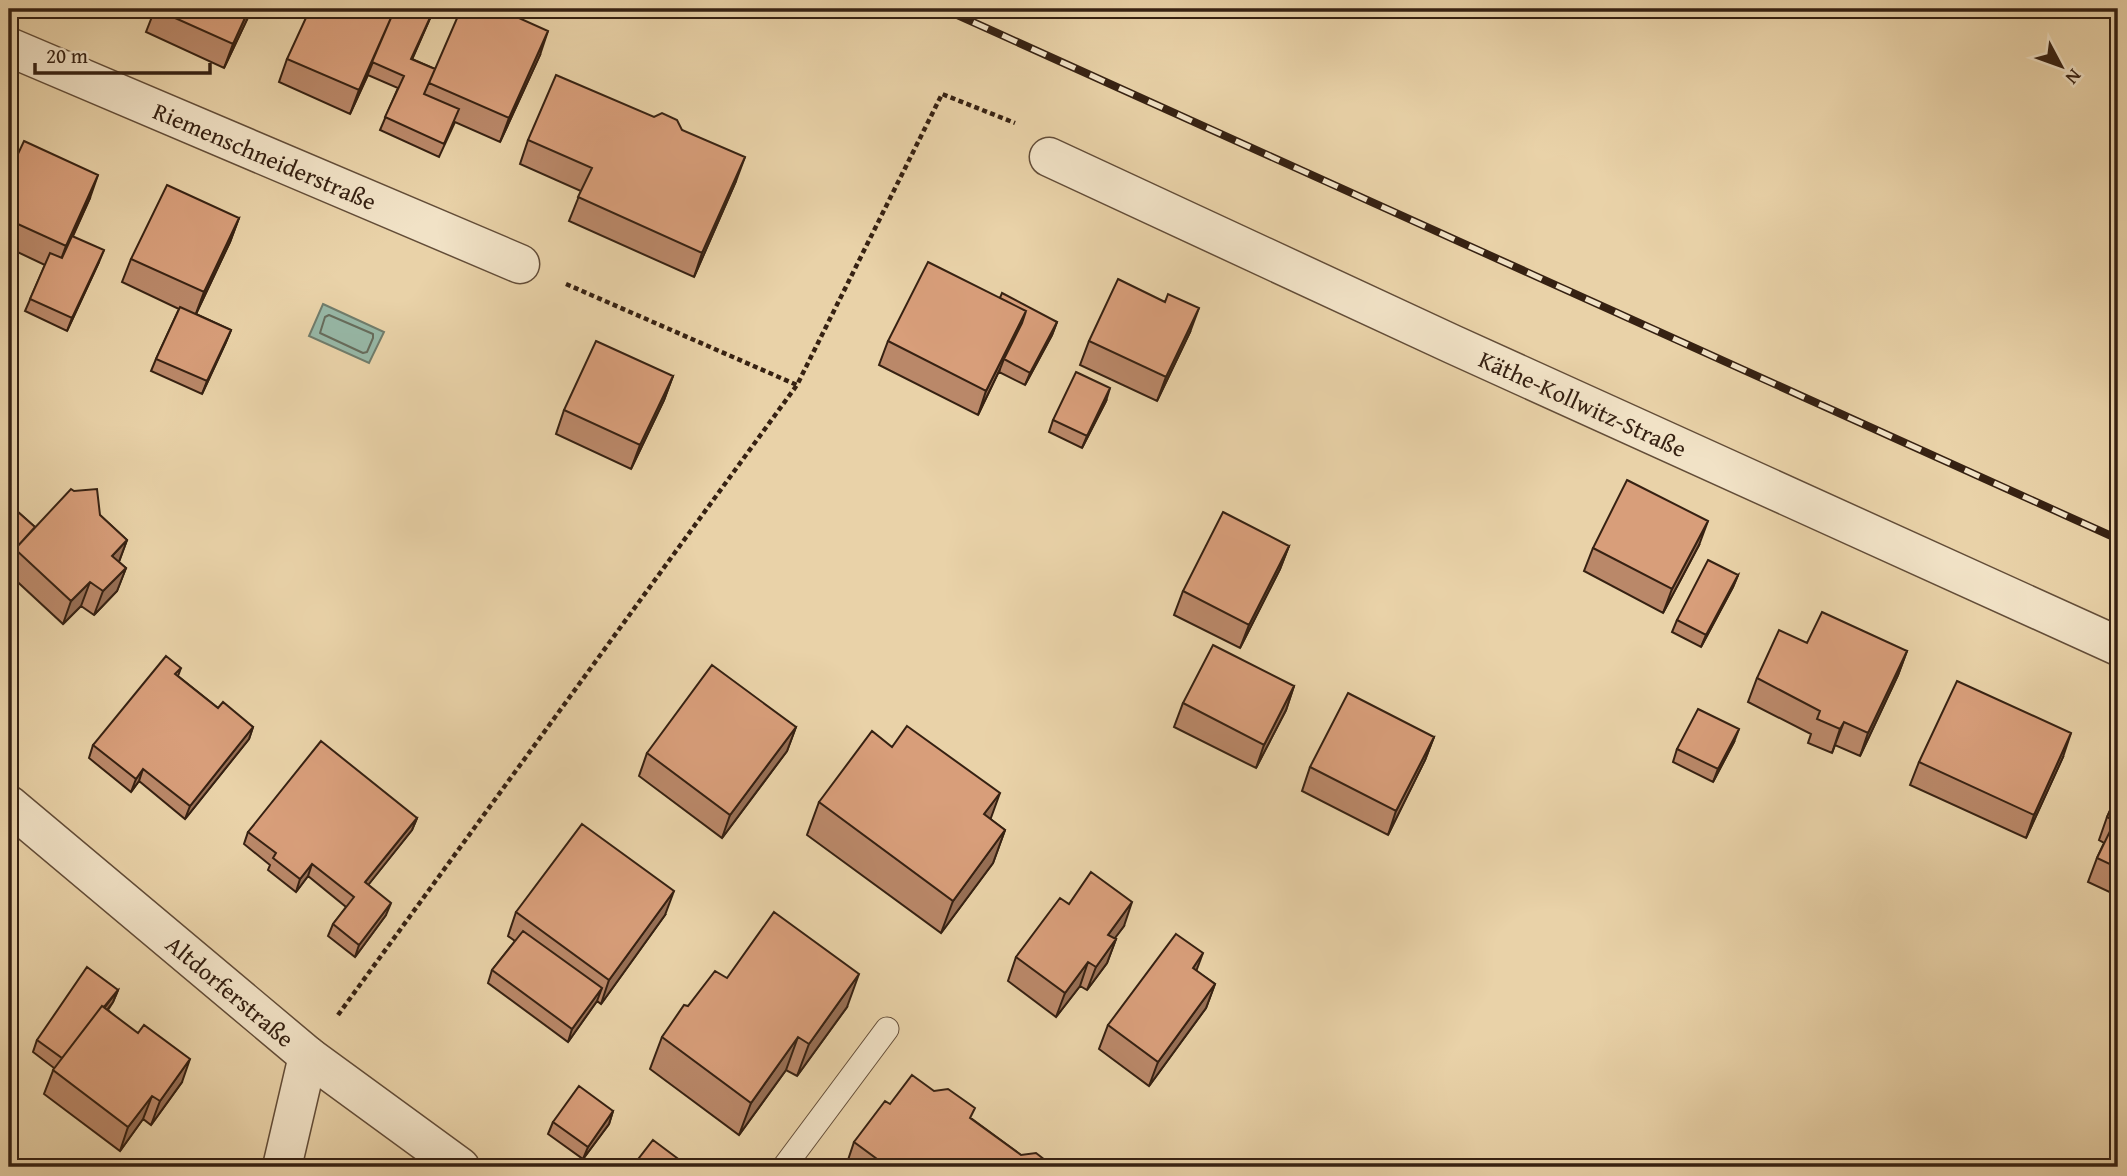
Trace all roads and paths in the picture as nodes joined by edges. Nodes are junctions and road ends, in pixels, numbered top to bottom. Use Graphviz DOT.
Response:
graph roads {
  1 [pos="9,47"];
  2 [pos="1049,157"];
  3 [pos="520,264"];
  4 [pos="797,385"];
  5 [pos="2118,646"];
  6 [pos="9,805"];
  7 [pos="887,1029"];
  8 [pos="308,1056"];
  9 [pos="282,1167"];
  10 [pos="460,1167"];
  11 [pos="784,1167"];
  1 -- 3 [label="street, Riemenschneiderstraße"];
  2 -- 4 [label="path"];
  2 -- 5 [label="street, Käthe-Kollwitz-Straße"];
  3 -- 4 [label="path"];
  4 -- 8 [label="path"];
  6 -- 8 [label="street, Altdorferstraße"];
  7 -- 11 [label="lane"];
  8 -- 9 [label="street"];
  8 -- 10 [label="street, Altdorferstraße"];
}
